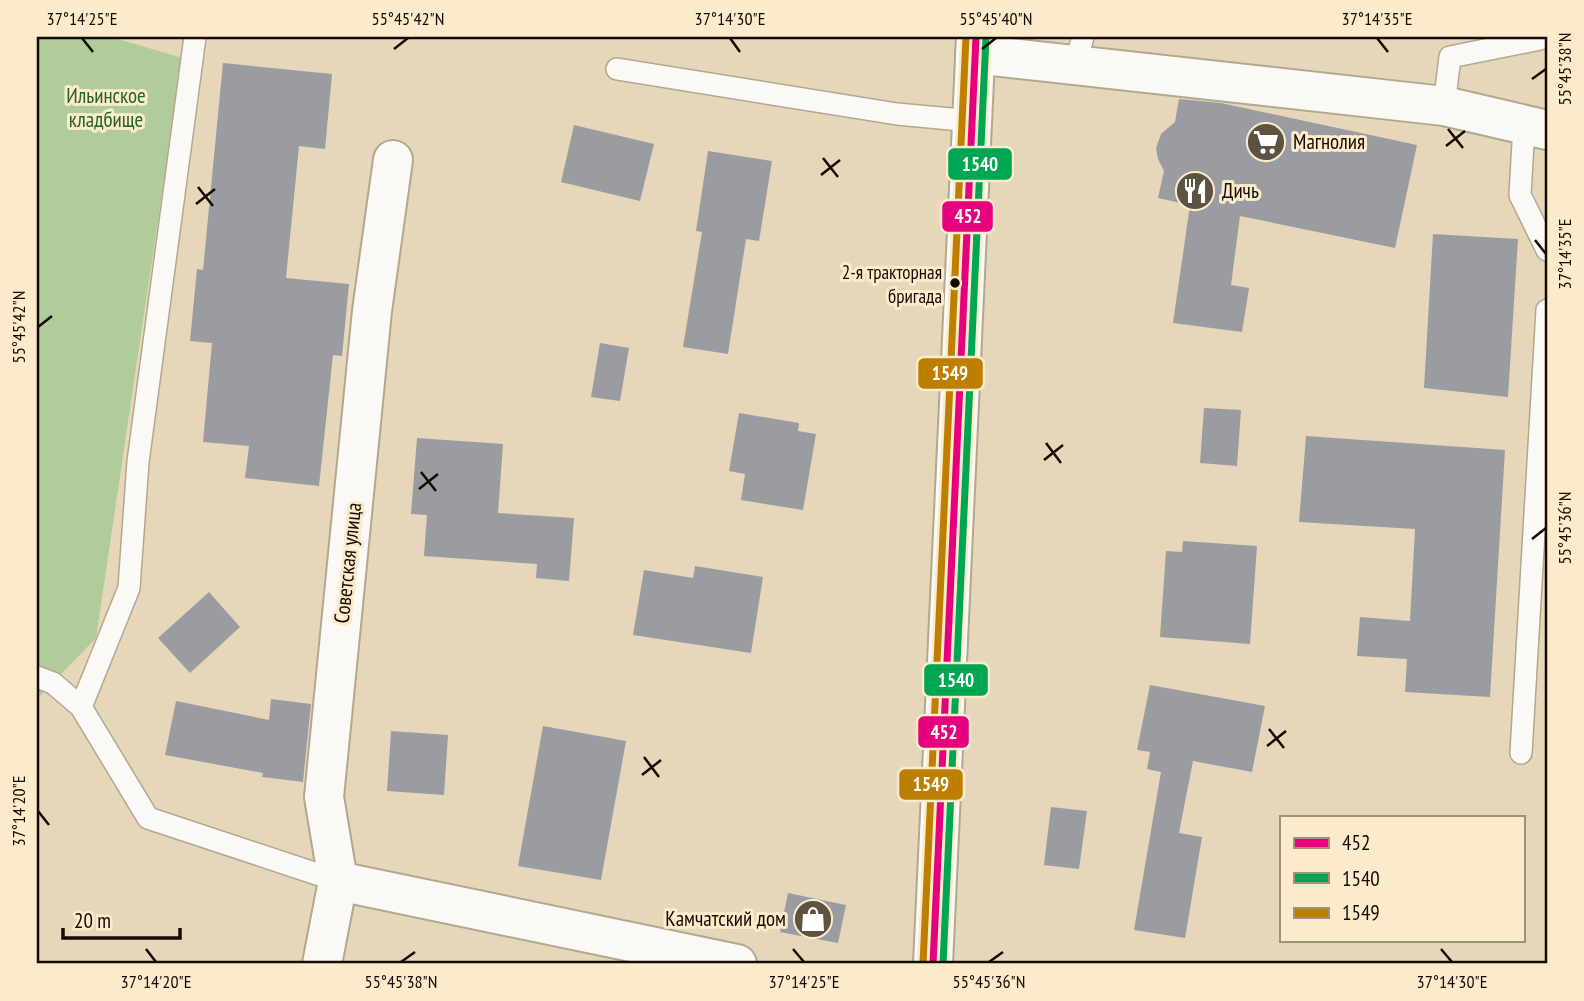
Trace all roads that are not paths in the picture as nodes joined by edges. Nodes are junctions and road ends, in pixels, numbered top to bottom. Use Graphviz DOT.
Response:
graph roads {
  1 [pos="195,37"];
  2 [pos="1540,37"];
  3 [pos="976,45"];
  4 [pos="1079,51"];
  5 [pos="617,69"];
  6 [pos="1444,106"];
  7 [pos="972,121"];
  8 [pos="1536,128"];
  9 [pos="393,160"];
  10 [pos="1547,250"];
  11 [pos="1547,310"];
  12 [pos="37,677"];
  13 [pos="81,707"];
  14 [pos="1521,753"];
  15 [pos="338,881"];
  16 [pos="322,964"];
  17 [pos="737,964"];
  18 [pos="933,964"];
  1 -- 13 [label="lane"];
  2 -- 6 [label="lane"];
  3 -- 4 [label="street"];
  3 -- 7 [label="street"];
  4 -- 6 [label="street"];
  5 -- 7 [label="lane"];
  6 -- 8 [label="street"];
  7 -- 18 [label="street"];
  8 -- 10 [label="lane"];
  9 -- 15 [label="street, Советская улица"];
  11 -- 14 [label="lane"];
  12 -- 13 [label="lane"];
  13 -- 15 [label="lane"];
  15 -- 16 [label="street, Советская улица"];
  15 -- 17 [label="street"];
}
